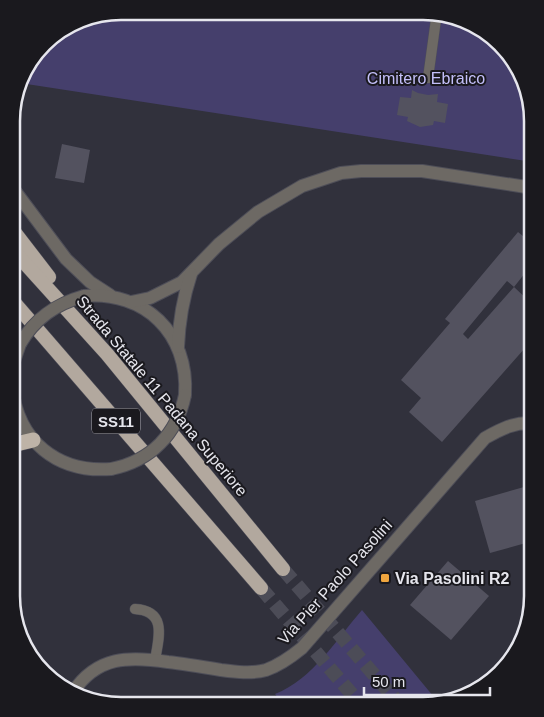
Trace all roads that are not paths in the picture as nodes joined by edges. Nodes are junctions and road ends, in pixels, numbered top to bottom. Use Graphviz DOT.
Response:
graph roads {
  1 [pos="437,21"];
  2 [pos="428,78"];
  3 [pos="524,187"];
  4 [pos="20,197"];
  5 [pos="20,240"];
  6 [pos="20,258"];
  7 [pos="191,274"];
  8 [pos="113,296"];
  9 [pos="131,302"];
  10 [pos="20,309"];
  11 [pos="20,344"];
  12 [pos="178,347"];
  13 [pos="107,354"];
  14 [pos="20,419"];
  15 [pos="524,423"];
  16 [pos="33,440"];
  17 [pos="20,443"];
  18 [pos="283,569"];
  19 [pos="261,588"];
  20 [pos="135,609"];
  21 [pos="155,660"];
  22 [pos="77,687"];
  1 -- 2 [label="lane"];
  3 -- 7 [label="street"];
  4 -- 8 [label="street"];
  5 -- 13 [label="highway"];
  6 -- 13 [label="highway, Strada Statale 11 Padana Superiore / SS11"];
  7 -- 9 [label="street"];
  7 -- 12 [label="street"];
  8 -- 9 [label="street"];
  8 -- 11 [label="street, bridge"];
  9 -- 12 [label="street"];
  10 -- 19 [label="highway, SS11"];
  12 -- 16 [label="street, bridge"];
  13 -- 18 [label="highway, Strada Statale 11 Padana Superiore / SS11"];
  14 -- 16 [label="street"];
  15 -- 21 [label="street, Via Pier Paolo Pasolini"];
  16 -- 17 [label="highway"];
  20 -- 21 [label="lane"];
  21 -- 22 [label="street, Via Pier Paolo Pasolini"];
}
